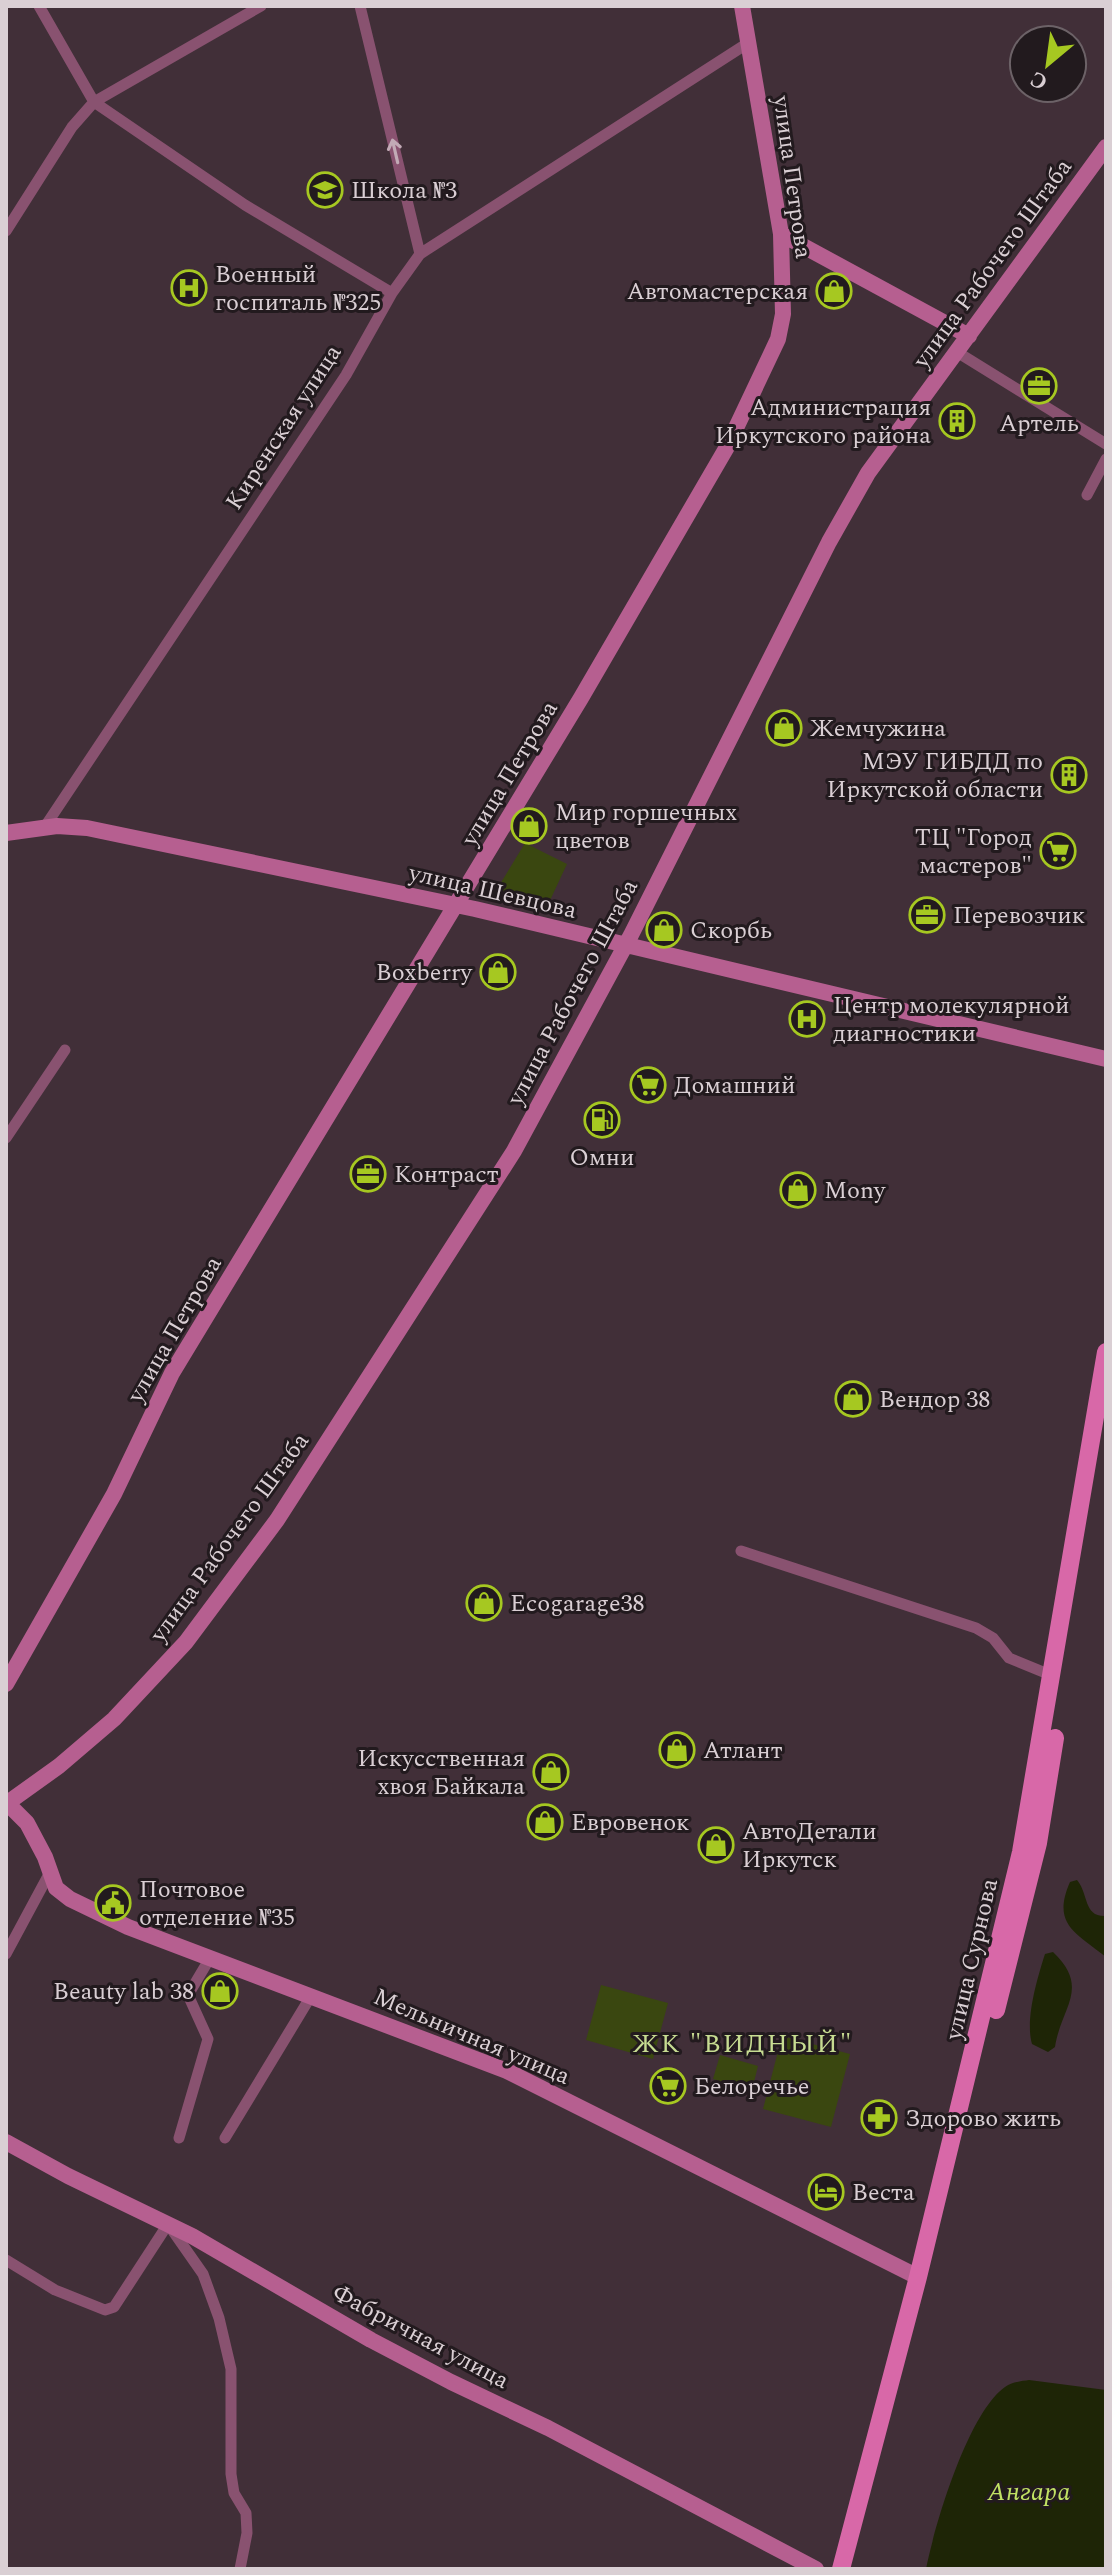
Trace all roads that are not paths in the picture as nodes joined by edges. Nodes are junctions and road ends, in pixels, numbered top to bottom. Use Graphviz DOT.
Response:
graph roads {
  1 [pos="39,6"];
  2 [pos="261,6"];
  3 [pos="360,6"];
  4 [pos="742,6"];
  5 [pos="748,43"];
  6 [pos="94,102"];
  7 [pos="1106,147"];
  8 [pos="6,231"];
  9 [pos="781,234"];
  10 [pos="420,254"];
  11 [pos="392,293"];
  12 [pos="969,336"];
  13 [pos="957,352"];
  14 [pos="1106,444"];
  15 [pos="1106,459"];
  16 [pos="1087,495"];
  17 [pos="44,828"];
  18 [pos="6,833"];
  19 [pos="457,905"];
  20 [pos="625,947"];
  21 [pos="65,1050"];
  22 [pos="1106,1059"];
  23 [pos="6,1138"];
  24 [pos="1106,1352"];
  25 [pos="1106,1422"];
  26 [pos="741,1551"];
  27 [pos="1053,1676"];
  28 [pos="6,1684"];
  29 [pos="6,1803"];
  30 [pos="49,1874"];
  31 [pos="6,1954"];
  32 [pos="210,1958"];
  33 [pos="311,1996"];
  34 [pos="179,2138"];
  35 [pos="225,2138"];
  36 [pos="6,2142"];
  37 [pos="168,2224"];
  38 [pos="6,2260"];
  39 [pos="918,2277"];
  40 [pos="240,2569"];
  41 [pos="816,2569"];
  42 [pos="841,2569"];
  43 [pos="848,2569"];
  1 -- 6 [label="street"];
  2 -- 6 [label="street"];
  10 -- 3 [label="street, one-way"];
  4 -- 5 [label="street, улица Петрова"];
  5 -- 9 [label="street, улица Петрова"];
  5 -- 10 [label="street, Киренская улица"];
  6 -- 8 [label="street"];
  6 -- 11 [label="street"];
  7 -- 12 [label="street, улица Рабочего Штаба"];
  9 -- 12 [label="street"];
  9 -- 19 [label="street, улица Петрова"];
  10 -- 11 [label="street, Киренская улица"];
  11 -- 17 [label="street, Киренская улица"];
  12 -- 13 [label="street, улица Рабочего Штаба"];
  13 -- 14 [label="street"];
  13 -- 20 [label="street, улица Рабочего Штаба"];
  15 -- 16 [label="street"];
  17 -- 18 [label="street, улица Шевцова"];
  17 -- 19 [label="street, улица Шевцова"];
  19 -- 20 [label="street, улица Шевцова"];
  19 -- 28 [label="street, улица Петрова"];
  20 -- 22 [label="street, улица Шевцова"];
  20 -- 29 [label="street, улица Рабочего Штаба"];
  21 -- 23 [label="street"];
  24 -- 27 [label="main road, улица Сурнова"];
  25 -- 43 [label="main road, улица Сурнова"];
  26 -- 27 [label="street"];
  27 -- 39 [label="main road, улица Сурнова"];
  29 -- 30 [label="street"];
  30 -- 31 [label="street"];
  30 -- 32 [label="street, Мельничная улица"];
  32 -- 33 [label="street, Мельничная улица"];
  32 -- 34 [label="street"];
  33 -- 35 [label="street"];
  33 -- 39 [label="street, Мельничная улица"];
  36 -- 37 [label="street, Фабричная улица"];
  37 -- 38 [label="street"];
  37 -- 40 [label="street"];
  37 -- 41 [label="street, Фабричная улица"];
  39 -- 42 [label="main road, улица Сурнова"];
}
